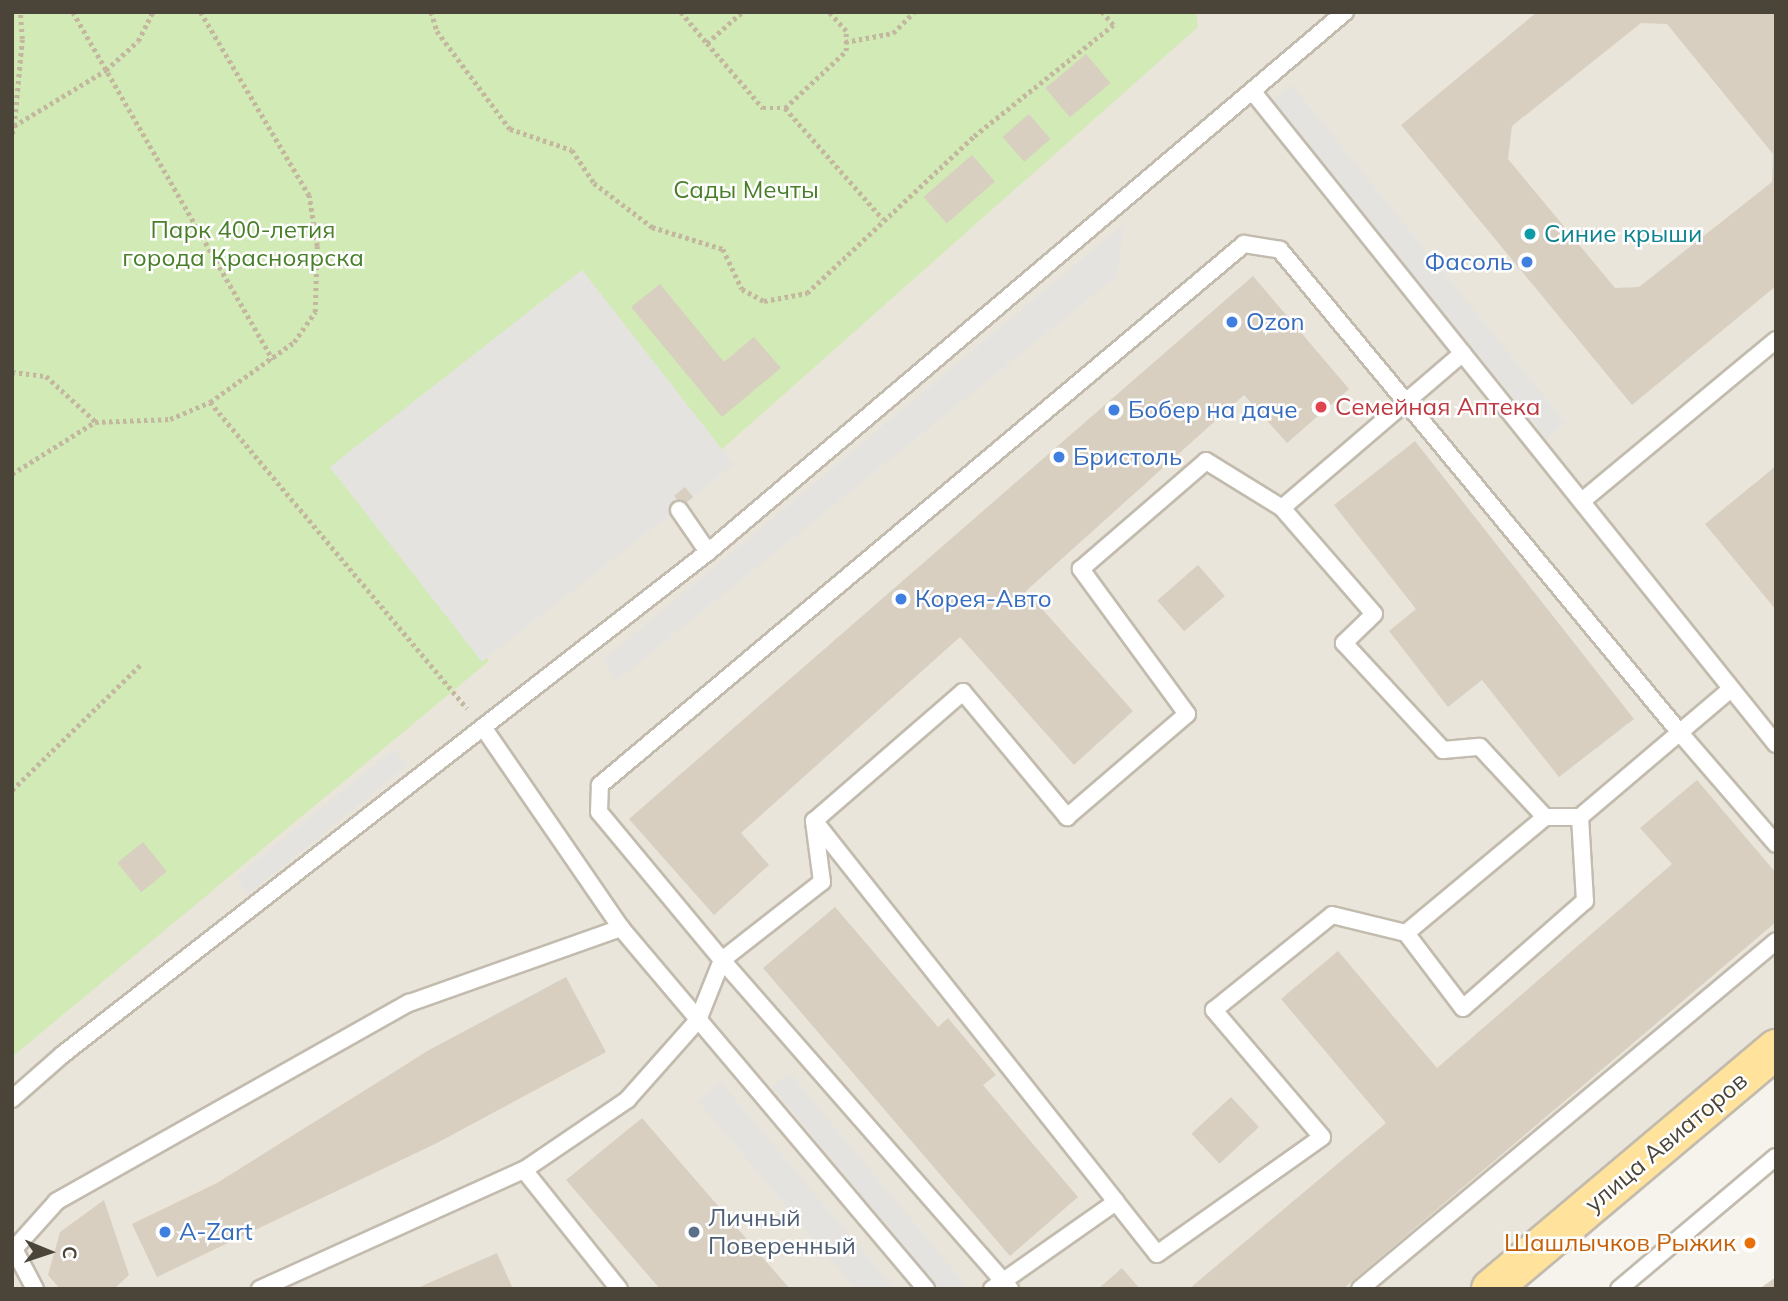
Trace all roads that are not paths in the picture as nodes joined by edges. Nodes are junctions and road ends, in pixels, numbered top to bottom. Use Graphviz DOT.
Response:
graph roads {
  1 [pos="1345,12"];
  2 [pos="1252,92"];
  3 [pos="1776,340"];
  4 [pos="1463,353"];
  5 [pos="1408,402"];
  6 [pos="1582,501"];
  7 [pos="1282,508"];
  8 [pos="679,510"];
  9 [pos="708,552"];
  10 [pos="1731,689"];
  11 [pos="483,727"];
  12 [pos="1681,734"];
  13 [pos="1776,744"];
  14 [pos="1545,817"];
  15 [pos="1580,817"];
  16 [pos="814,821"];
  17 [pos="1776,844"];
  18 [pos="621,928"];
  19 [pos="1406,933"];
  20 [pos="1776,941"];
  21 [pos="722,960"];
  22 [pos="698,1020"];
  23 [pos="1776,1049"];
  24 [pos="12,1099"];
  25 [pos="1776,1157"];
  26 [pos="524,1170"];
  27 [pos="1116,1202"];
  28 [pos="1001,1286"];
  29 [pos="35,1289"];
  30 [pos="260,1289"];
  31 [pos="619,1289"];
  32 [pos="926,1289"];
  33 [pos="1360,1289"];
  34 [pos="1491,1289"];
  35 [pos="1619,1289"];
  1 -- 2 [label="lane"];
  2 -- 4 [label="lane"];
  2 -- 9 [label="lane"];
  3 -- 6 [label="lane"];
  4 -- 5 [label="lane"];
  4 -- 6 [label="lane"];
  5 -- 7 [label="lane"];
  5 -- 12 [label="lane"];
  5 -- 21 [label="lane"];
  6 -- 10 [label="lane"];
  7 -- 14 [label="lane"];
  7 -- 16 [label="lane"];
  8 -- 9 [label="lane"];
  9 -- 11 [label="lane"];
  10 -- 12 [label="lane"];
  10 -- 13 [label="lane"];
  11 -- 18 [label="lane"];
  11 -- 24 [label="lane"];
  12 -- 15 [label="lane"];
  12 -- 17 [label="lane"];
  14 -- 15 [label="lane"];
  14 -- 19 [label="lane"];
  15 -- 19 [label="lane"];
  16 -- 21 [label="lane"];
  16 -- 27 [label="lane"];
  18 -- 22 [label="lane"];
  18 -- 29 [label="lane"];
  19 -- 27 [label="lane"];
  20 -- 33 [label="lane"];
  21 -- 22 [label="lane"];
  21 -- 28 [label="lane"];
  22 -- 26 [label="lane"];
  22 -- 32 [label="lane"];
  23 -- 34 [label="main road, улица Авиаторов"];
  25 -- 35 [label="lane"];
  26 -- 30 [label="lane"];
  26 -- 31 [label="lane"];
  27 -- 28 [label="lane"];
}
